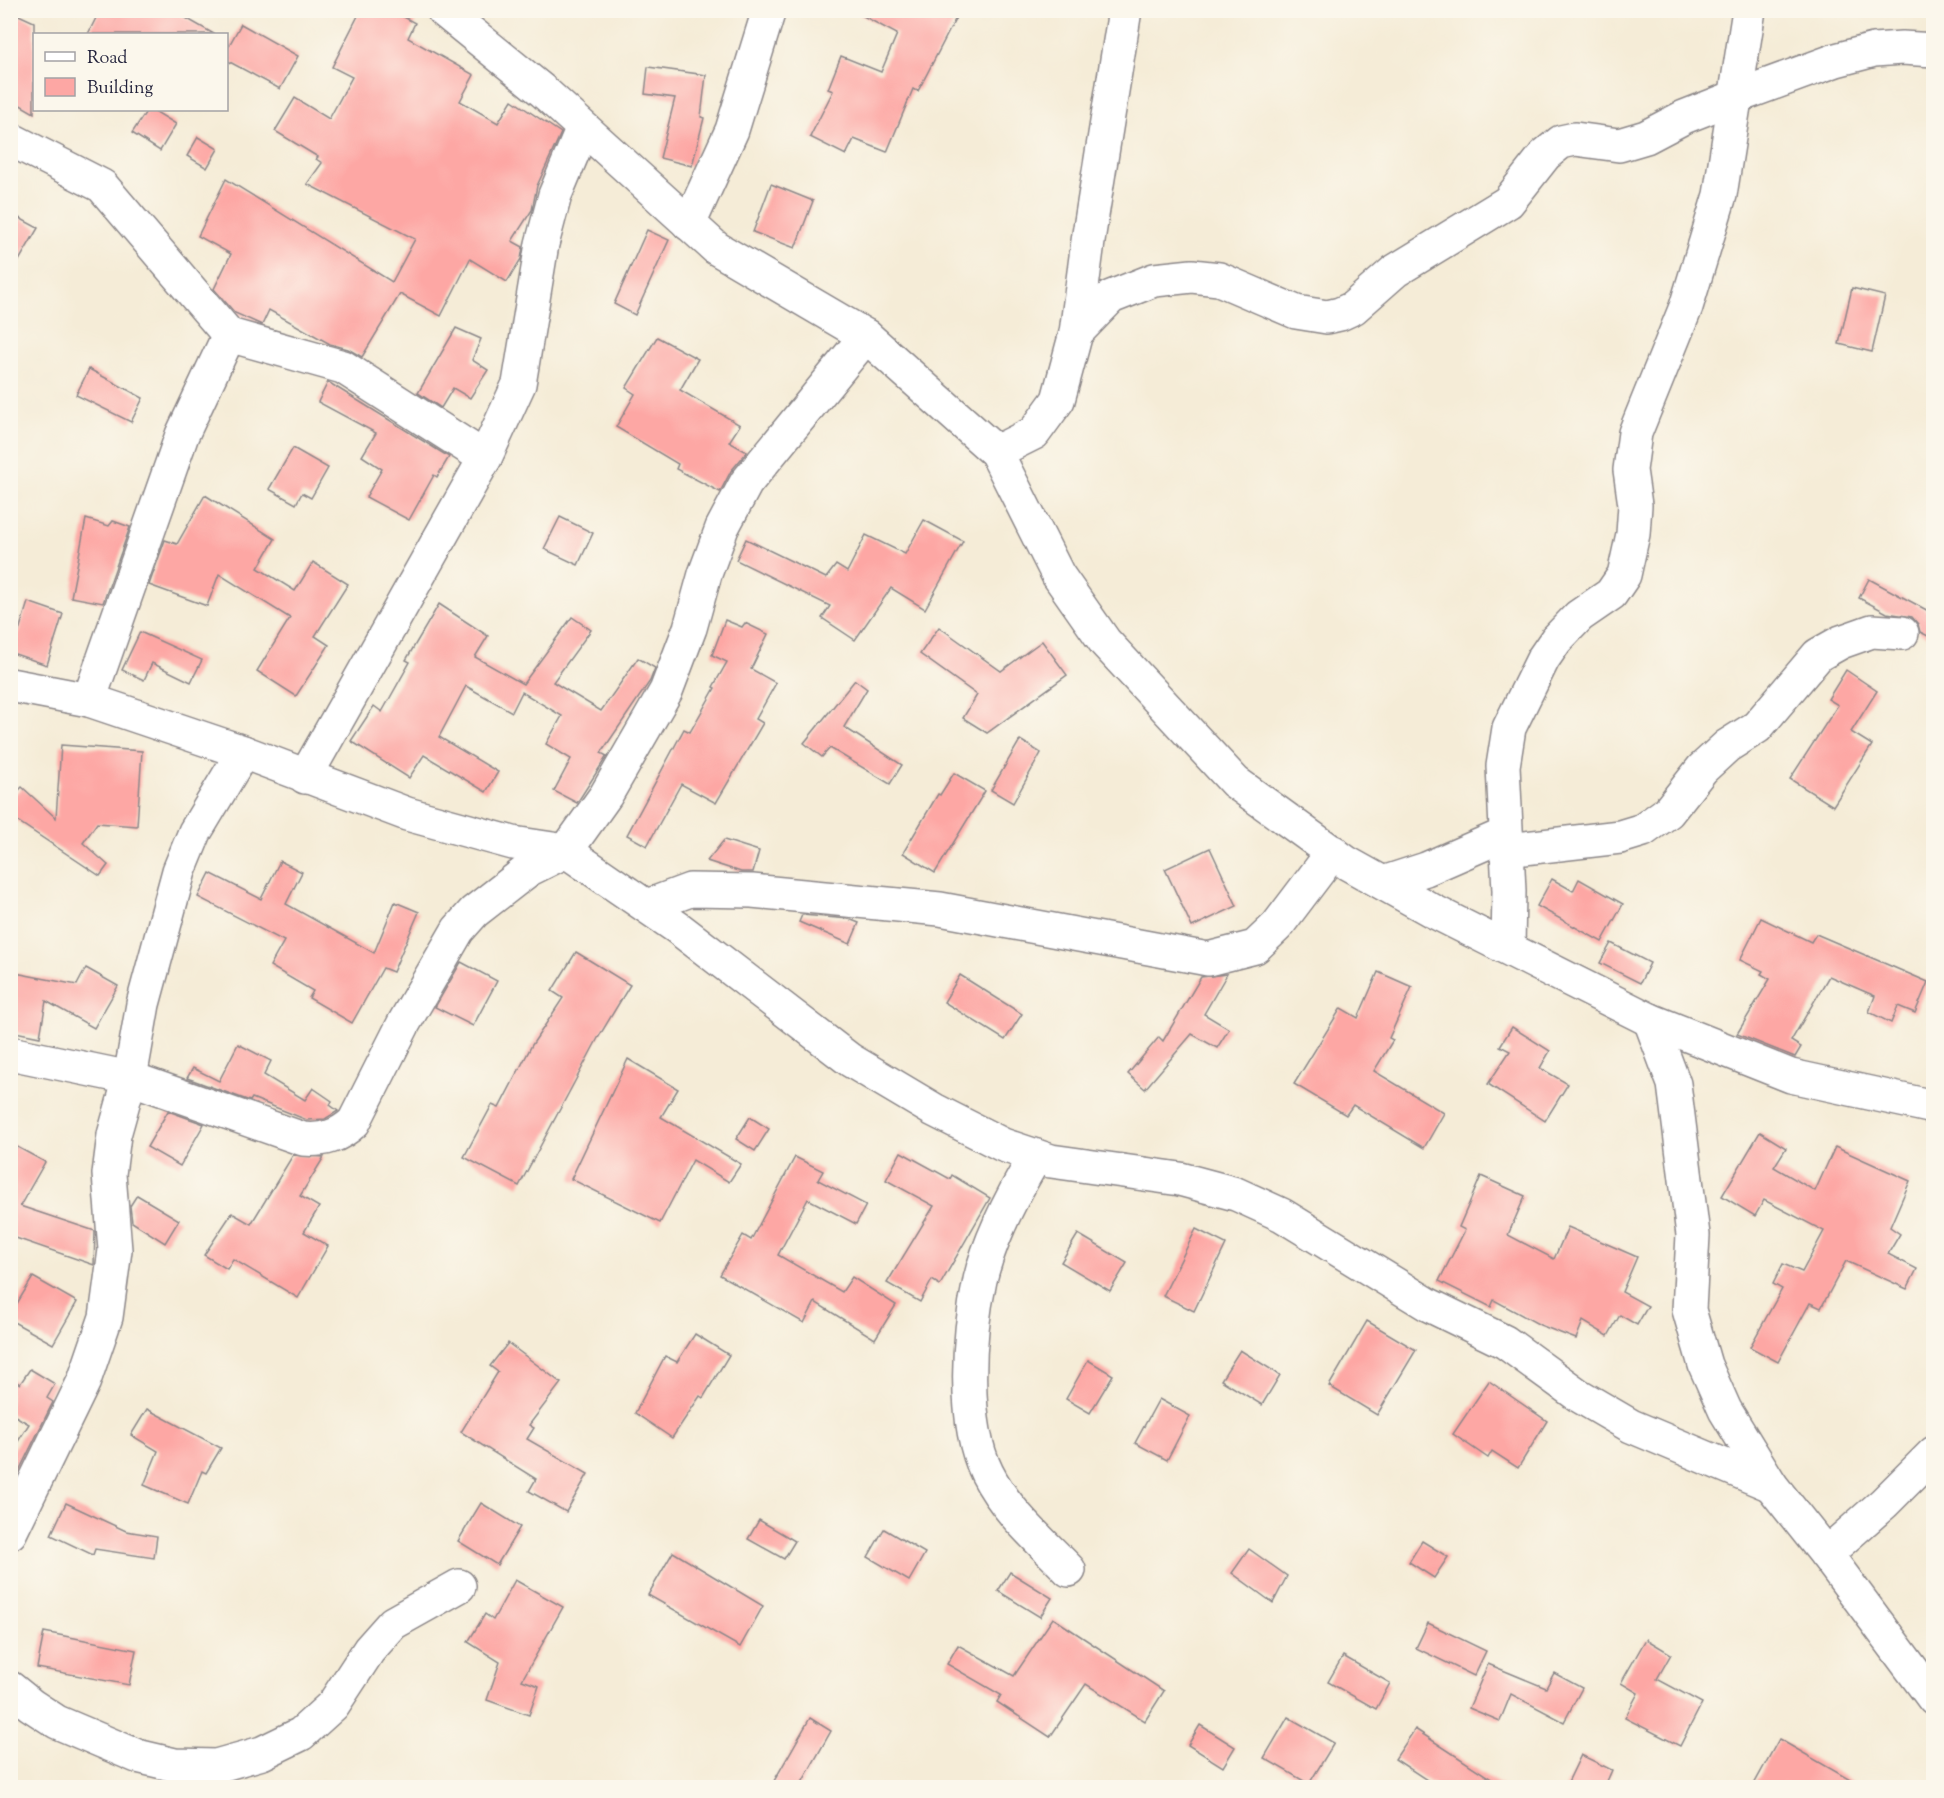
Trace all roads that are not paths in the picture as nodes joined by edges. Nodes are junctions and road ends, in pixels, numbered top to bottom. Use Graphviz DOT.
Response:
graph roads {
  1 [pos="443,10"];
  2 [pos="769,10"];
  3 [pos="1125,10"];
  4 [pos="1749,10"];
  5 [pos="1934,50"];
  6 [pos="1735,97"];
  7 [pos="583,128"];
  8 [pos="10,139"];
  9 [pos="689,224"];
  10 [pos="1076,333"];
  11 [pos="229,335"];
  12 [pos="867,336"];
  13 [pos="996,452"];
  14 [pos="485,458"];
  15 [pos="1902,633"];
  16 [pos="10,685"];
  17 [pos="89,700"];
  18 [pos="243,752"];
  19 [pos="305,777"];
  20 [pos="1506,842"];
  21 [pos="566,851"];
  22 [pos="1333,852"];
  23 [pos="1383,883"];
  24 [pos="647,906"];
  25 [pos="1508,947"];
  26 [pos="1650,1020"];
  27 [pos="10,1053"];
  28 [pos="130,1078"];
  29 [pos="1934,1107"];
  30 [pos="1036,1156"];
  31 [pos="1934,1453"];
  32 [pos="1771,1485"];
  33 [pos="10,1533"];
  34 [pos="1826,1554"];
  35 [pos="1069,1570"];
  36 [pos="459,1586"];
  37 [pos="10,1688"];
  38 [pos="1934,1700"];
  1 -- 7 [label="street"];
  2 -- 9 [label="street"];
  3 -- 10 [label="street"];
  4 -- 6 [label="street"];
  5 -- 6 [label="street"];
  6 -- 10 [label="street"];
  6 -- 20 [label="street"];
  7 -- 9 [label="street"];
  7 -- 14 [label="street"];
  8 -- 11 [label="street"];
  9 -- 12 [label="street"];
  10 -- 13 [label="street"];
  11 -- 14 [label="street"];
  11 -- 17 [label="street"];
  12 -- 13 [label="street"];
  12 -- 21 [label="street"];
  13 -- 22 [label="street"];
  14 -- 19 [label="street"];
  15 -- 20 [label="street"];
  16 -- 17 [label="street"];
  17 -- 18 [label="street"];
  18 -- 19 [label="street"];
  18 -- 28 [label="street"];
  19 -- 21 [label="street"];
  20 -- 23 [label="street"];
  20 -- 25 [label="street"];
  21 -- 24 [label="street"];
  21 -- 28 [label="street"];
  22 -- 23 [label="street"];
  22 -- 24 [label="street"];
  23 -- 25 [label="street"];
  24 -- 30 [label="street"];
  25 -- 26 [label="street"];
  26 -- 29 [label="street"];
  26 -- 32 [label="street"];
  27 -- 28 [label="street"];
  28 -- 33 [label="street"];
  30 -- 32 [label="street"];
  30 -- 35 [label="street"];
  31 -- 34 [label="street"];
  32 -- 34 [label="street"];
  34 -- 38 [label="street"];
  36 -- 37 [label="street"];
}
